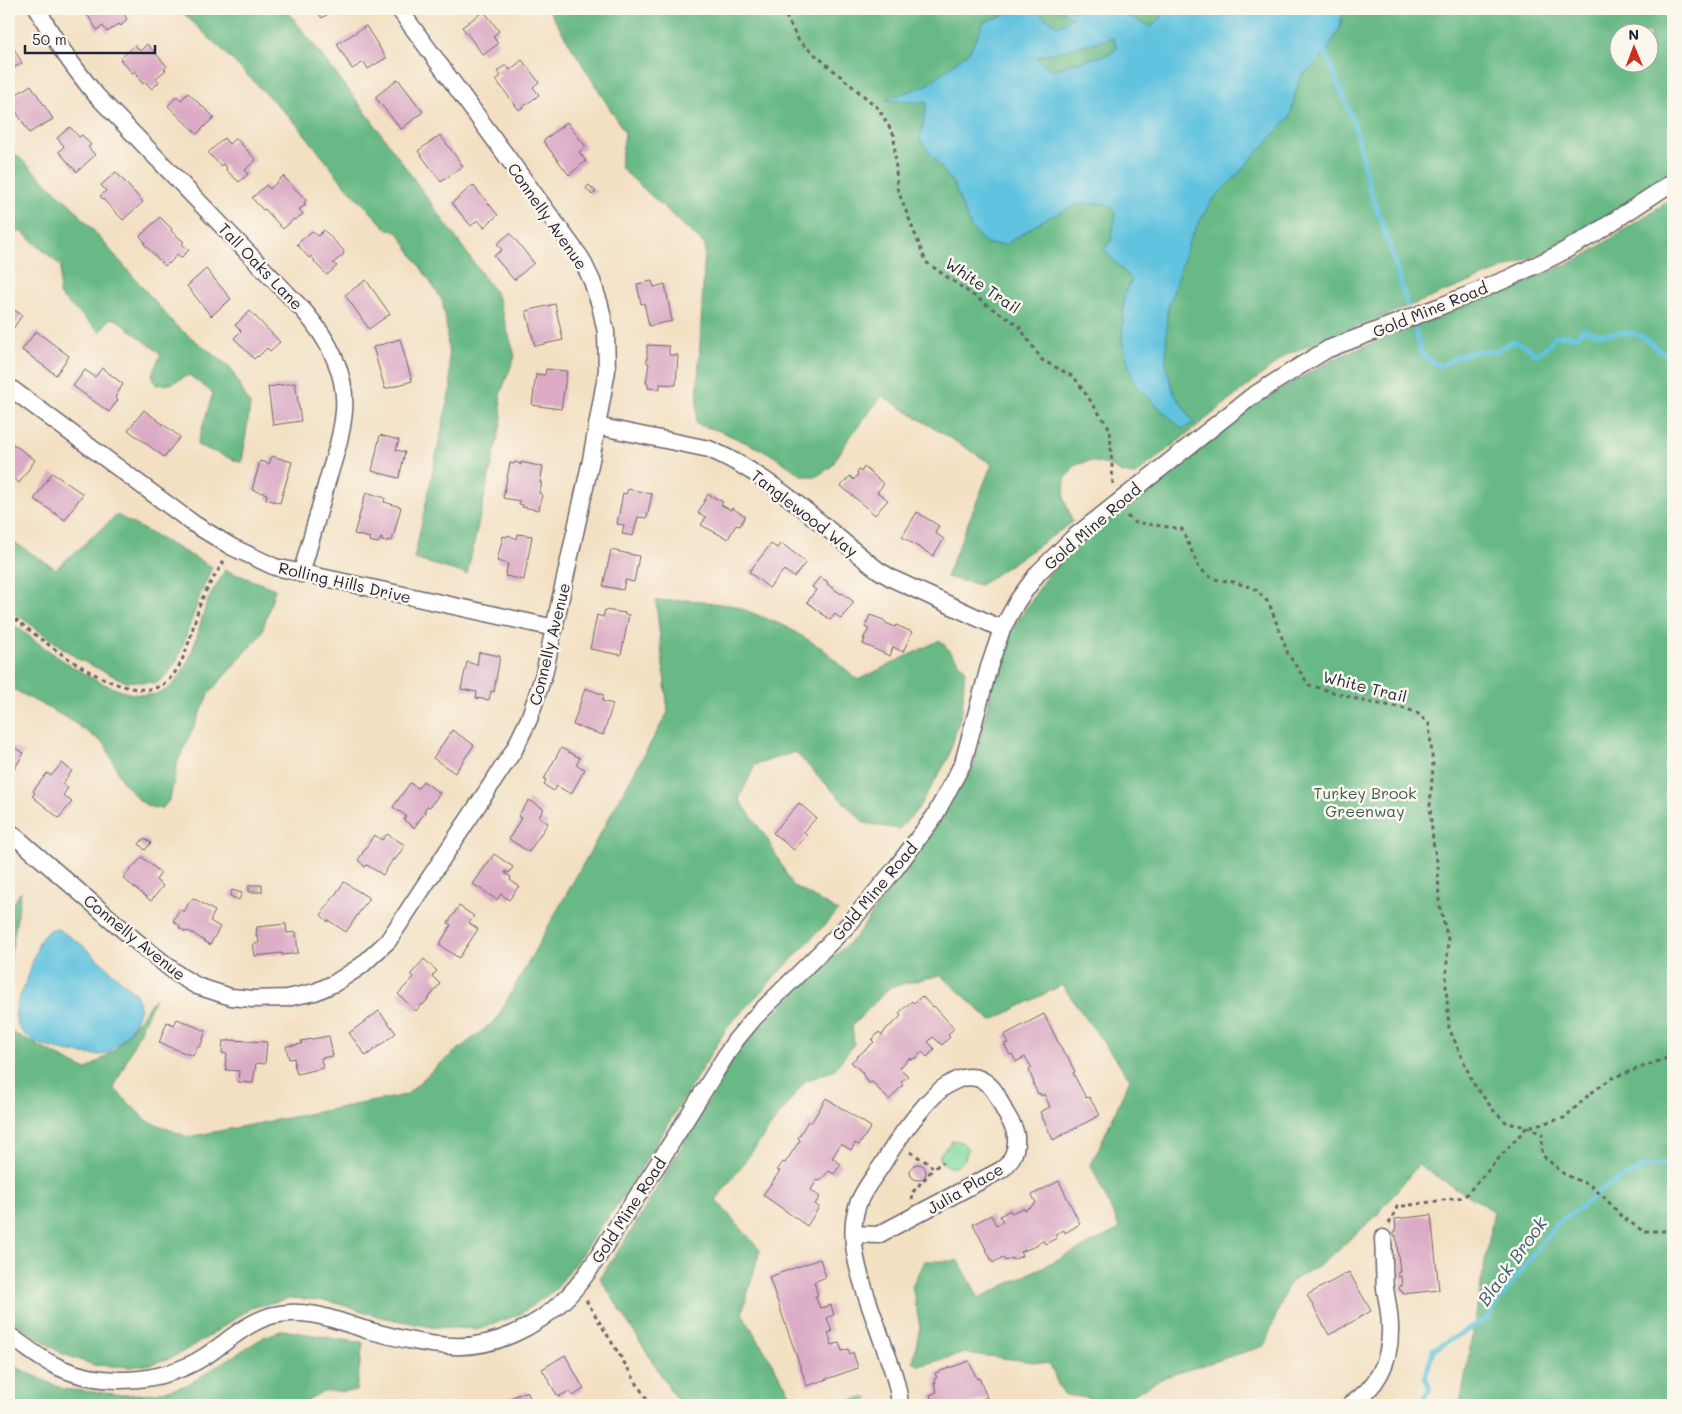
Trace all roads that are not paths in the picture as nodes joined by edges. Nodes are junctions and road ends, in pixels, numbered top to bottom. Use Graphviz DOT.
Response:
graph roads {
  1 [pos="38,9"];
  2 [pos="399,9"];
  3 [pos="1673,182"];
  4 [pos="9,387"];
  5 [pos="597,426"];
  6 [pos="301,574"];
  7 [pos="555,628"];
  8 [pos="1002,629"];
  9 [pos="9,831"];
  10 [pos="854,1234"];
  11 [pos="1383,1238"];
  12 [pos="9,1335"];
  13 [pos="900,1405"];
  14 [pos="1350,1405"];
  1 -- 6 [label="street, Tall Oaks Lane"];
  2 -- 5 [label="street, Connelly Avenue"];
  3 -- 8 [label="street, Gold Mine Road"];
  4 -- 6 [label="street, Rolling Hills Drive"];
  5 -- 7 [label="street, Connelly Avenue"];
  5 -- 8 [label="street, Tanglewood Way"];
  6 -- 7 [label="street, Rolling Hills Drive"];
  7 -- 9 [label="street, Connelly Avenue"];
  8 -- 12 [label="street, Gold Mine Road"];
  10 -- 10 [label="street, Julia Place"];
  10 -- 13 [label="street, Julia Place"];
  11 -- 14 [label="street"];
}
